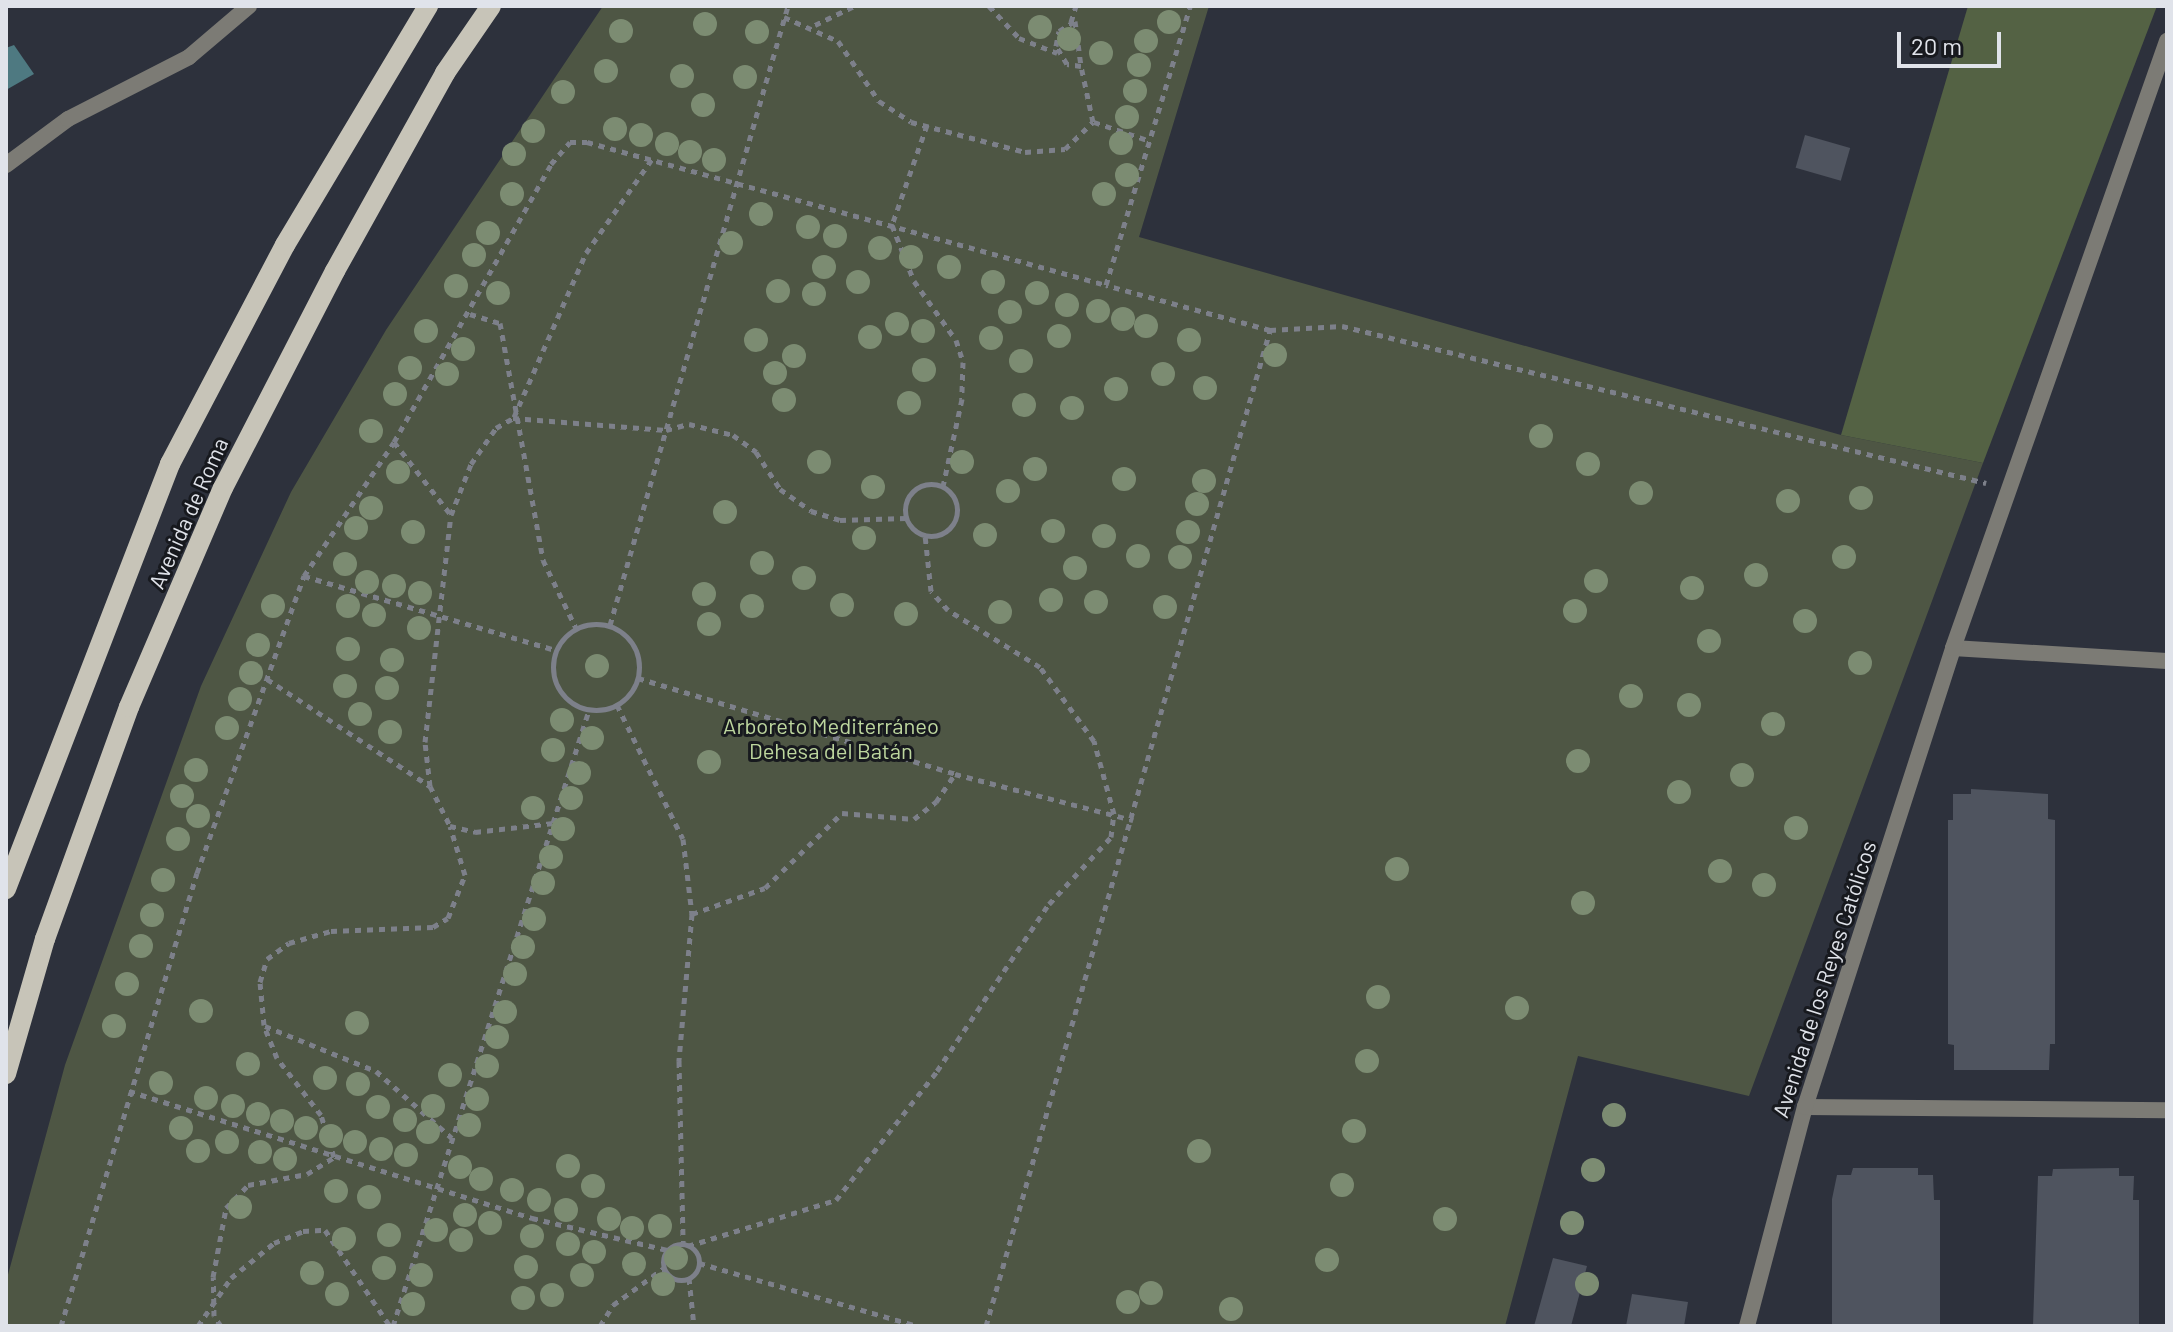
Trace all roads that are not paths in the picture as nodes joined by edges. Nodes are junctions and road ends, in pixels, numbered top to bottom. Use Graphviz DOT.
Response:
graph roads {
  1 [pos="249,6"];
  2 [pos="428,6"];
  3 [pos="491,6"];
  4 [pos="2167,41"];
  5 [pos="6,165"];
  6 [pos="1953,648"];
  7 [pos="2167,661"];
  8 [pos="6,889"];
  9 [pos="6,1074"];
  10 [pos="1805,1107"];
  11 [pos="2167,1110"];
  12 [pos="1747,1326"];
  1 -- 5 [label="street"];
  2 -- 8 [label="main road, Avenida de Roma"];
  3 -- 9 [label="main road, Avenida de Roma"];
  4 -- 6 [label="street, Avenida de los Reyes Católicos"];
  6 -- 7 [label="street"];
  6 -- 10 [label="street, Avenida de los Reyes Católicos"];
  10 -- 11 [label="street"];
  10 -- 12 [label="street, Avenida de los Reyes Católicos"];
}
